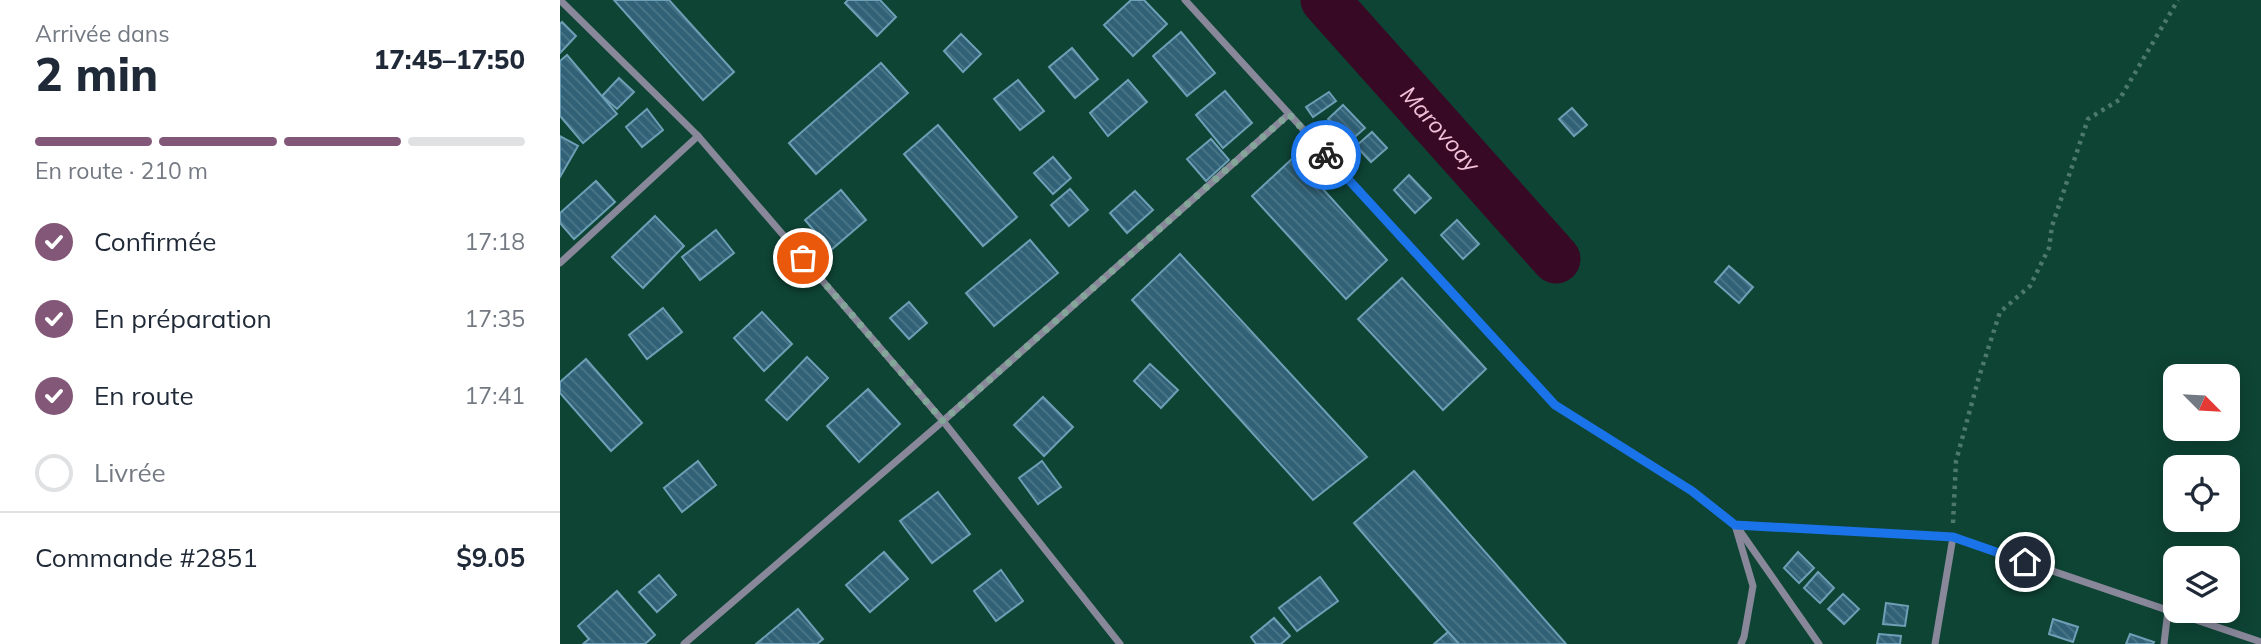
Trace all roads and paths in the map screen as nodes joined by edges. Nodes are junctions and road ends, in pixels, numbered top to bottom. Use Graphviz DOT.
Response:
graph roads {
  1 [pos="560,0"];
  2 [pos="1185,0"];
  3 [pos="2178,0"];
  4 [pos="1289,114"];
  5 [pos="698,136"];
  6 [pos="560,263"];
  7 [pos="943,421"];
  8 [pos="1735,525"];
  9 [pos="1953,537"];
  10 [pos="2163,608"];
  11 [pos="2166,623"];
  12 [pos="2206,623"];
  13 [pos="2261,642"];
  14 [pos="684,644"];
  15 [pos="1120,644"];
  16 [pos="1741,644"];
  17 [pos="1819,644"];
  18 [pos="1935,644"];
  19 [pos="2164,644"];
  1 -- 5 [label="street"];
  2 -- 4 [label="street"];
  3 -- 9 [label="path"];
  4 -- 7 [label="street"];
  4 -- 8 [label="street"];
  5 -- 6 [label="street"];
  5 -- 7 [label="street"];
  7 -- 14 [label="street"];
  7 -- 15 [label="street"];
  8 -- 9 [label="street"];
  8 -- 16 [label="street"];
  8 -- 17 [label="street"];
  9 -- 10 [label="street"];
  9 -- 18 [label="street"];
  11 -- 19 [label="street"];
  12 -- 13 [label="street"];
}
